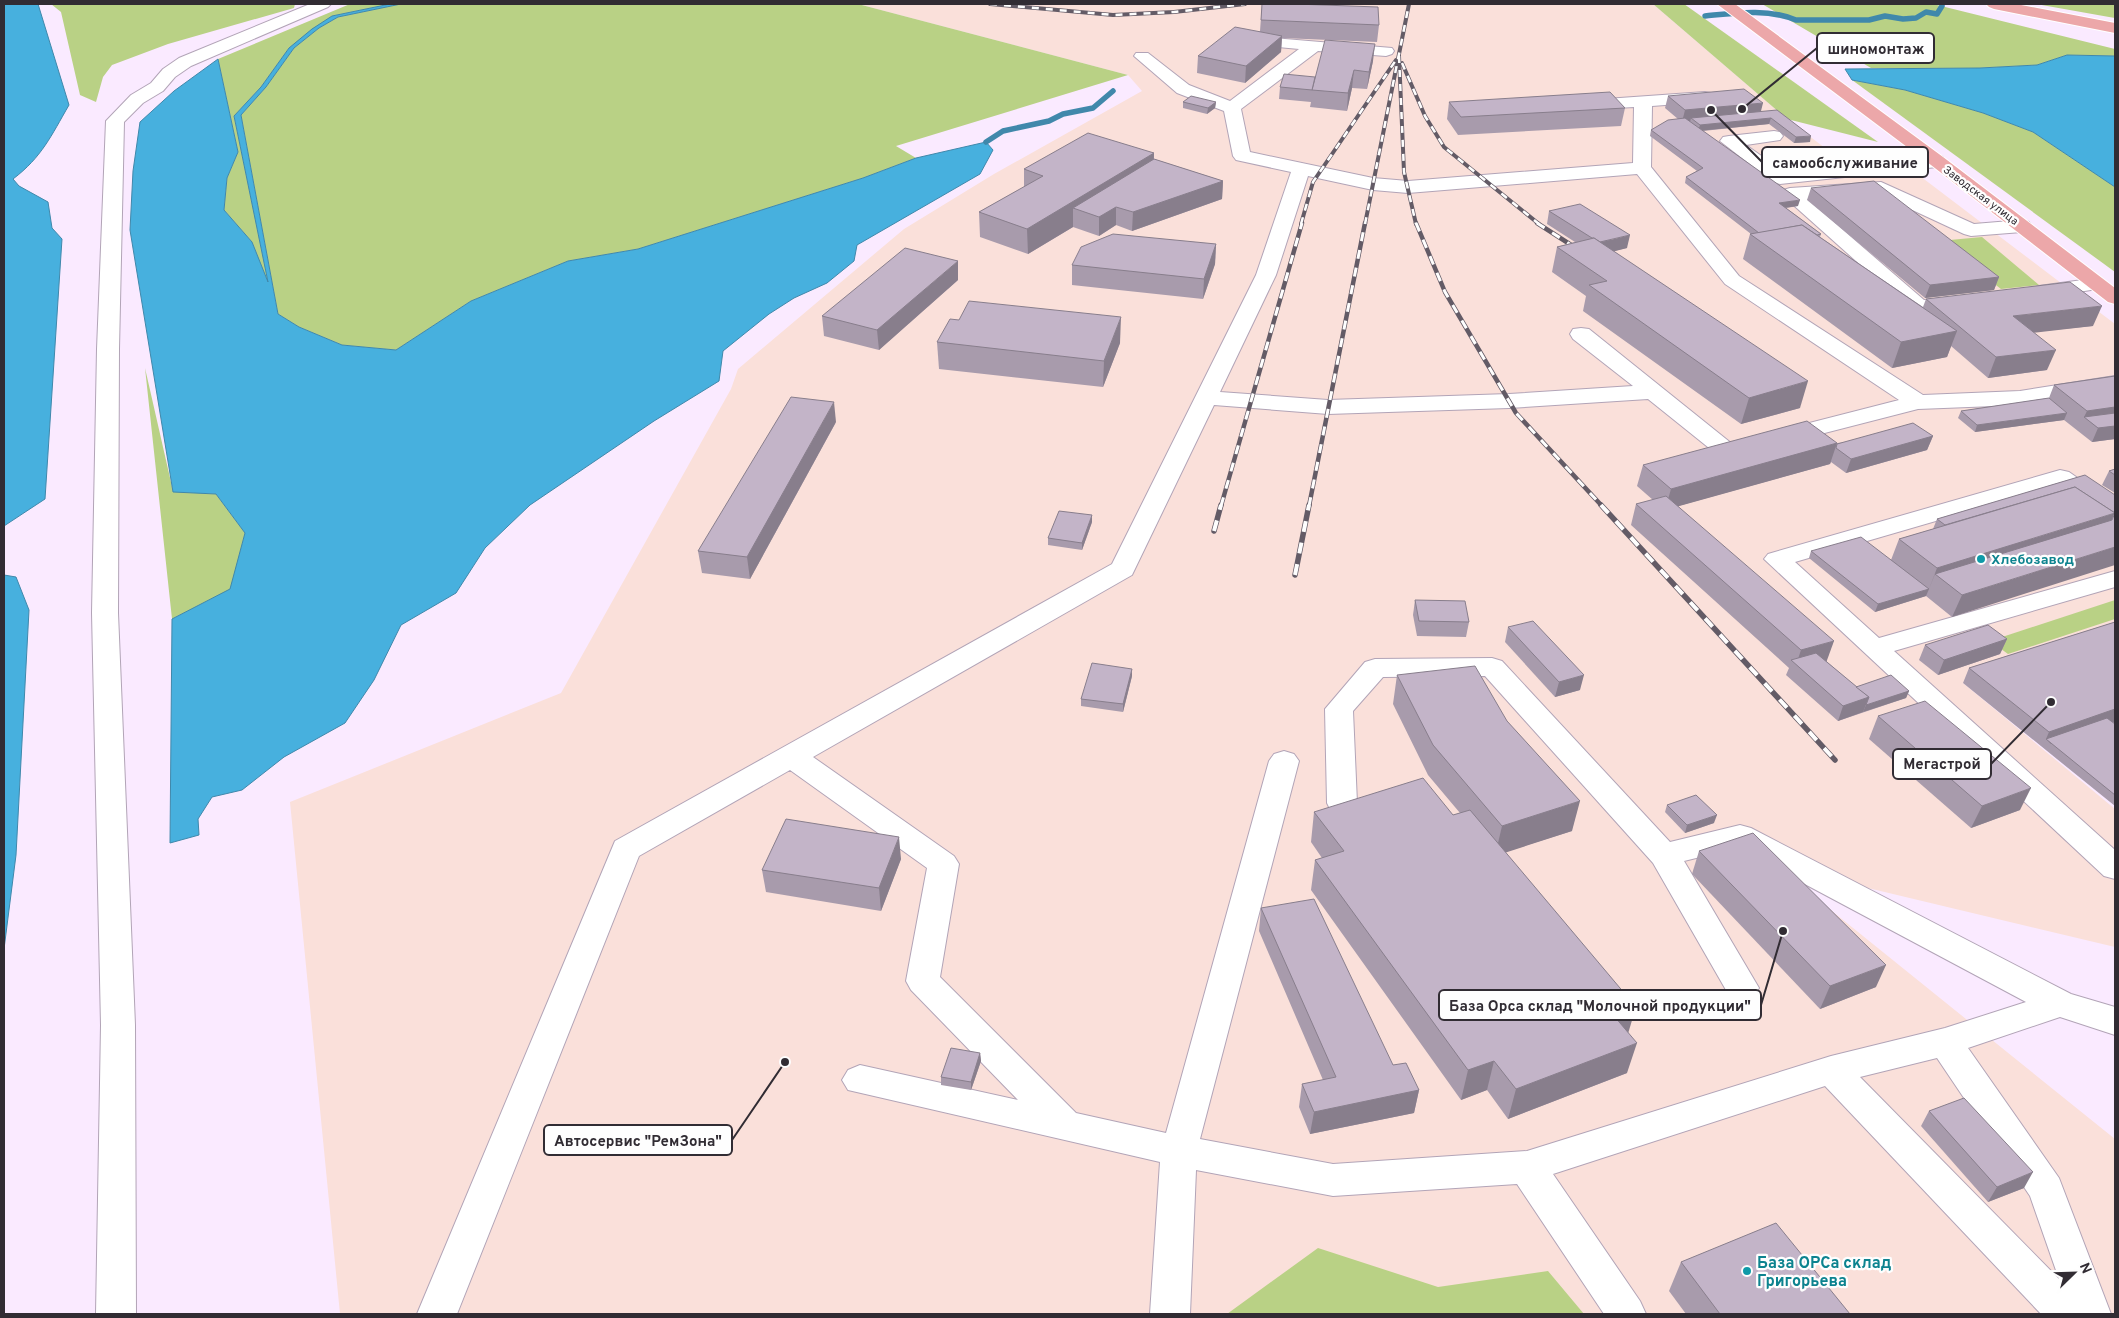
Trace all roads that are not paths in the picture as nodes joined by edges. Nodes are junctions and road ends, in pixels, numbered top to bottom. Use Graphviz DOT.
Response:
graph roads {
  1 [pos="323,4"];
  2 [pos="1994,4"];
  3 [pos="1735,11"];
  4 [pos="2115,28"];
  5 [pos="1250,41"];
  6 [pos="1315,46"];
  7 [pos="1386,51"];
  8 [pos="1142,56"];
  9 [pos="1722,96"];
  10 [pos="1643,101"];
  11 [pos="1564,106"];
  12 [pos="1232,108"];
  13 [pos="1774,136"];
  14 [pos="1943,154"];
  15 [pos="1642,168"];
  16 [pos="1301,169"];
  17 [pos="2022,226"];
  18 [pos="2097,284"];
  19 [pos="2018,294"];
  20 [pos="2115,298"];
  21 [pos="1958,302"];
  22 [pos="1581,334"];
  23 [pos="2115,383"];
  24 [pos="1652,392"];
  25 [pos="1207,398"];
  26 [pos="1918,402"];
  27 [pos="2115,515"];
  28 [pos="2115,579"];
  29 [pos="1874,648"];
  30 [pos="791,756"];
  31 [pos="1284,761"];
  32 [pos="1342,803"];
  33 [pos="1664,855"];
  34 [pos="2115,868"];
  35 [pos="1742,988"];
  36 [pos="2060,1004"];
  37 [pos="2115,1021"];
  38 [pos="1945,1042"];
  39 [pos="1831,1070"];
  40 [pos="860,1080"];
  41 [pos="1066,1126"];
  42 [pos="1179,1150"];
  43 [pos="1527,1167"];
  44 [pos="116,1314"];
  45 [pos="437,1314"];
  46 [pos="1170,1314"];
  47 [pos="1626,1314"];
  48 [pos="2067,1314"];
  49 [pos="2091,1314"];
  1 -- 44 [label="lane"];
  2 -- 4 [label="main road"];
  3 -- 14 [label="main road, Заводская улица"];
  5 -- 6 [label="lane"];
  6 -- 7 [label="lane"];
  6 -- 12 [label="lane"];
  8 -- 12 [label="lane"];
  9 -- 10 [label="lane"];
  10 -- 11 [label="lane"];
  10 -- 15 [label="lane"];
  12 -- 16 [label="lane"];
  13 -- 14 [label="lane"];
  14 -- 17 [label="main road, Заводская улица"];
  15 -- 16 [label="lane"];
  15 -- 26 [label="lane"];
  16 -- 25 [label="lane"];
  17 -- 18 [label="main road, Заводская улица"];
  17 -- 21 [label="lane"];
  18 -- 19 [label="lane"];
  18 -- 20 [label="main road, Заводская улица"];
  22 -- 24 [label="lane"];
  23 -- 26 [label="lane"];
  24 -- 25 [label="lane"];
  24 -- 26 [label="lane"];
  25 -- 30 [label="lane"];
  27 -- 29 [label="lane"];
  28 -- 29 [label="lane"];
  29 -- 34 [label="lane"];
  30 -- 41 [label="lane"];
  30 -- 45 [label="lane"];
  31 -- 42 [label="lane"];
  32 -- 33 [label="lane"];
  33 -- 35 [label="lane"];
  33 -- 36 [label="lane"];
  36 -- 37 [label="lane"];
  36 -- 38 [label="lane"];
  38 -- 39 [label="lane"];
  38 -- 49 [label="lane"];
  39 -- 43 [label="lane"];
  39 -- 48 [label="lane"];
  40 -- 41 [label="lane"];
  41 -- 42 [label="lane"];
  42 -- 43 [label="lane"];
  42 -- 46 [label="lane"];
  43 -- 47 [label="lane"];
}
